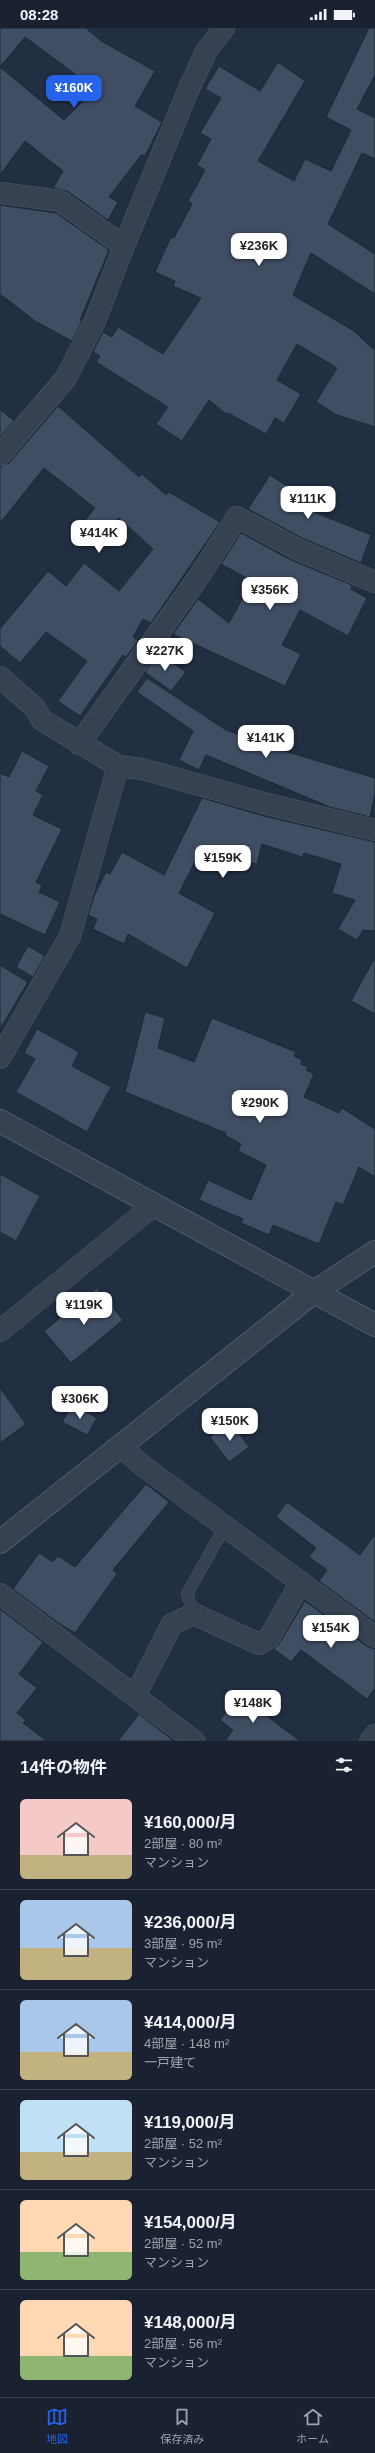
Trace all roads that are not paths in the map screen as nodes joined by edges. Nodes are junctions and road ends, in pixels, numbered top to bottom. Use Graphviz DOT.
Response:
graph roads {
  1 [pos="224,28"];
  2 [pos="0,192"];
  3 [pos="124,246"];
  4 [pos="0,455"];
  5 [pos="375,582"];
  6 [pos="0,677"];
  7 [pos="79,744"];
  8 [pos="118,766"];
  9 [pos="375,830"];
  10 [pos="0,1058"];
  11 [pos="0,1121"];
  12 [pos="154,1205"];
  13 [pos="375,1252"];
  14 [pos="314,1292"];
  15 [pos="375,1325"];
  16 [pos="0,1332"];
  17 [pos="120,1446"];
  18 [pos="225,1526"];
  19 [pos="0,1542"];
  20 [pos="301,1582"];
  21 [pos="0,1594"];
  22 [pos="194,1614"];
  23 [pos="375,1637"];
  24 [pos="135,1696"];
  25 [pos="375,1735"];
  26 [pos="194,1741"];
  27 [pos="370,1741"];
  1 -- 3 [label="street"];
  2 -- 3 [label="street"];
  3 -- 4 [label="street"];
  5 -- 7 [label="street"];
  6 -- 7 [label="street"];
  7 -- 8 [label="street"];
  8 -- 9 [label="street"];
  8 -- 10 [label="street"];
  11 -- 12 [label="street"];
  12 -- 14 [label="street"];
  12 -- 16 [label="street"];
  13 -- 14 [label="street"];
  14 -- 15 [label="street"];
  14 -- 17 [label="street"];
  17 -- 18 [label="street"];
  17 -- 19 [label="street"];
  18 -- 20 [label="street"];
  18 -- 22 [label="lane"];
  20 -- 22 [label="street"];
  20 -- 23 [label="street"];
  21 -- 24 [label="street"];
  22 -- 24 [label="street"];
  24 -- 26 [label="street"];
  25 -- 27 [label="street"];
}
